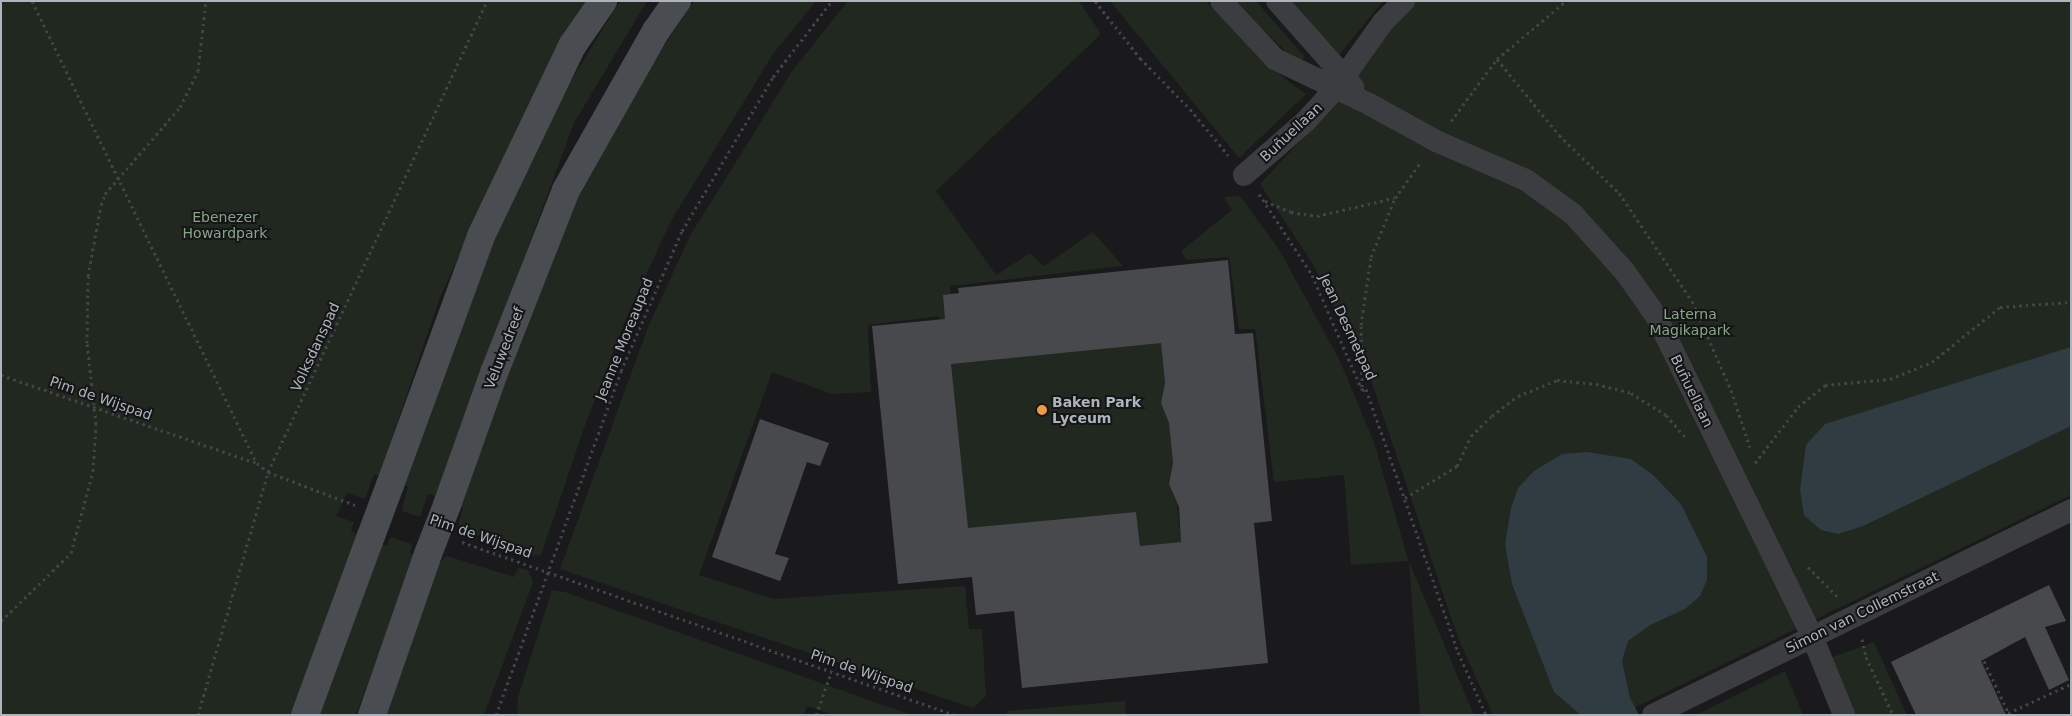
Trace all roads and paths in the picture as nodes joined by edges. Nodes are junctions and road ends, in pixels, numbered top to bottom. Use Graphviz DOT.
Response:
graph roads {
  1 [pos="32,1"];
  2 [pos="206,1"];
  3 [pos="487,1"];
  4 [pos="603,1"];
  5 [pos="677,1"];
  6 [pos="832,1"];
  7 [pos="1095,1"];
  8 [pos="1221,1"];
  9 [pos="1277,1"];
  10 [pos="1404,1"];
  11 [pos="1566,1"];
  12 [pos="1340,82"];
  13 [pos="1436,141"];
  14 [pos="1244,175"];
  15 [pos="119,180"];
  16 [pos="1395,198"];
  17 [pos="1264,201"];
  18 [pos="2071,302"];
  19 [pos="1,375"];
  20 [pos="1362,390"];
  21 [pos="95,408"];
  22 [pos="1691,444"];
  23 [pos="257,463"];
  24 [pos="1755,463"];
  25 [pos="268,472"];
  26 [pos="1405,498"];
  27 [pos="359,506"];
  28 [pos="2070,512"];
  29 [pos="458,540"];
  30 [pos="549,572"];
  31 [pos="1,621"];
  32 [pos="1812,636"];
  33 [pos="1984,661"];
  34 [pos="831,672"];
  35 [pos="2071,684"];
  36 [pos="2008,714"];
  37 [pos="198,715"];
  38 [pos="305,715"];
  39 [pos="372,715"];
  40 [pos="497,715"];
  41 [pos="816,715"];
  42 [pos="955,715"];
  43 [pos="1486,715"];
  44 [pos="1653,715"];
  45 [pos="1844,715"];
  1 -- 15 [label="path"];
  2 -- 15 [label="path"];
  3 -- 25 [label="path, Volksdanspad"];
  4 -- 38 [label="main road, bridge"];
  5 -- 39 [label="main road, Veluwedreef, bridge"];
  6 -- 30 [label="path, Jeanne Moreaupad"];
  7 -- 14 [label="path, Jean Desmetpad"];
  8 -- 12 [label="street, Buñuellaan"];
  9 -- 12 [label="street, Buñuellaan"];
  10 -- 12 [label="street, Buñuellaan"];
  11 -- 13 [label="path"];
  12 -- 13 [label="street, Buñuellaan"];
  12 -- 14 [label="street, Buñuellaan"];
  13 -- 16 [label="path"];
  13 -- 32 [label="street, Buñuellaan"];
  14 -- 17 [label="path, Jean Desmetpad"];
  15 -- 21 [label="path"];
  15 -- 23 [label="path"];
  16 -- 17 [label="path"];
  16 -- 20 [label="path"];
  17 -- 20 [label="path, Jean Desmetpad"];
  18 -- 24 [label="path"];
  19 -- 21 [label="path, Pim de Wijspad"];
  20 -- 26 [label="path, Jean Desmetpad"];
  21 -- 23 [label="path, Pim de Wijspad"];
  21 -- 31 [label="path"];
  22 -- 26 [label="path"];
  23 -- 25 [label="path, Pim de Wijspad"];
  25 -- 27 [label="path, Pim de Wijspad"];
  25 -- 37 [label="path, Volksdanspad"];
  26 -- 43 [label="path, Jean Desmetpad"];
  28 -- 32 [label="street, Simon van Collemstraat"];
  29 -- 30 [label="path, Pim de Wijspad"];
  30 -- 34 [label="path, Pim de Wijspad"];
  30 -- 40 [label="path, Jeanne Moreaupad"];
  32 -- 44 [label="street, Simon van Collemstraat"];
  32 -- 45 [label="street, Buñuellaan"];
  33 -- 36 [label="path"];
  34 -- 41 [label="path"];
  34 -- 42 [label="path, Pim de Wijspad"];
  35 -- 36 [label="path"];
}
